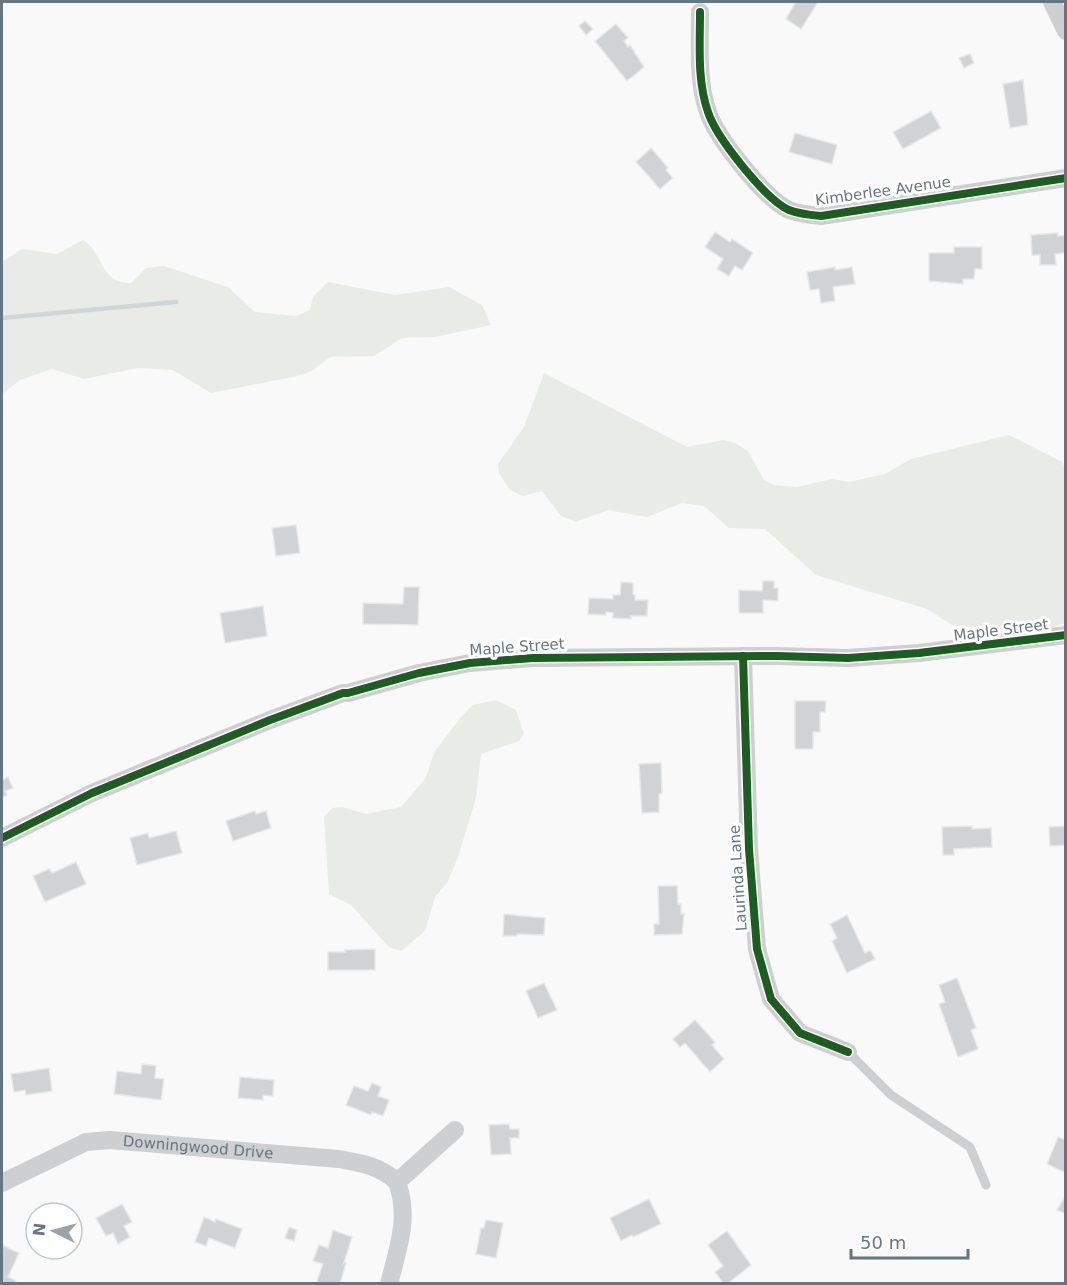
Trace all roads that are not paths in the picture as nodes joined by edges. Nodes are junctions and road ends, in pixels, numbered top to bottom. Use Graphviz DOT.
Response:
graph roads {
  1 [pos="1052,2"];
  2 [pos="700,12"];
  3 [pos="1065,31"];
  4 [pos="1065,178"];
  5 [pos="1065,636"];
  6 [pos="743,656"];
  7 [pos="2,838"];
  8 [pos="848,1052"];
  9 [pos="455,1130"];
  10 [pos="397,1182"];
  11 [pos="2,1183"];
  12 [pos="986,1185"];
  13 [pos="389,1284"];
  1 -- 3 [label="street"];
  2 -- 4 [label="street, Kimberlee Avenue"];
  5 -- 6 [label="street, Maple Street"];
  6 -- 7 [label="street, Maple Street"];
  6 -- 8 [label="street, Laurinda Lane"];
  8 -- 12 [label="lane"];
  9 -- 10 [label="street"];
  10 -- 11 [label="street, Downingwood Drive"];
  10 -- 13 [label="street"];
}
